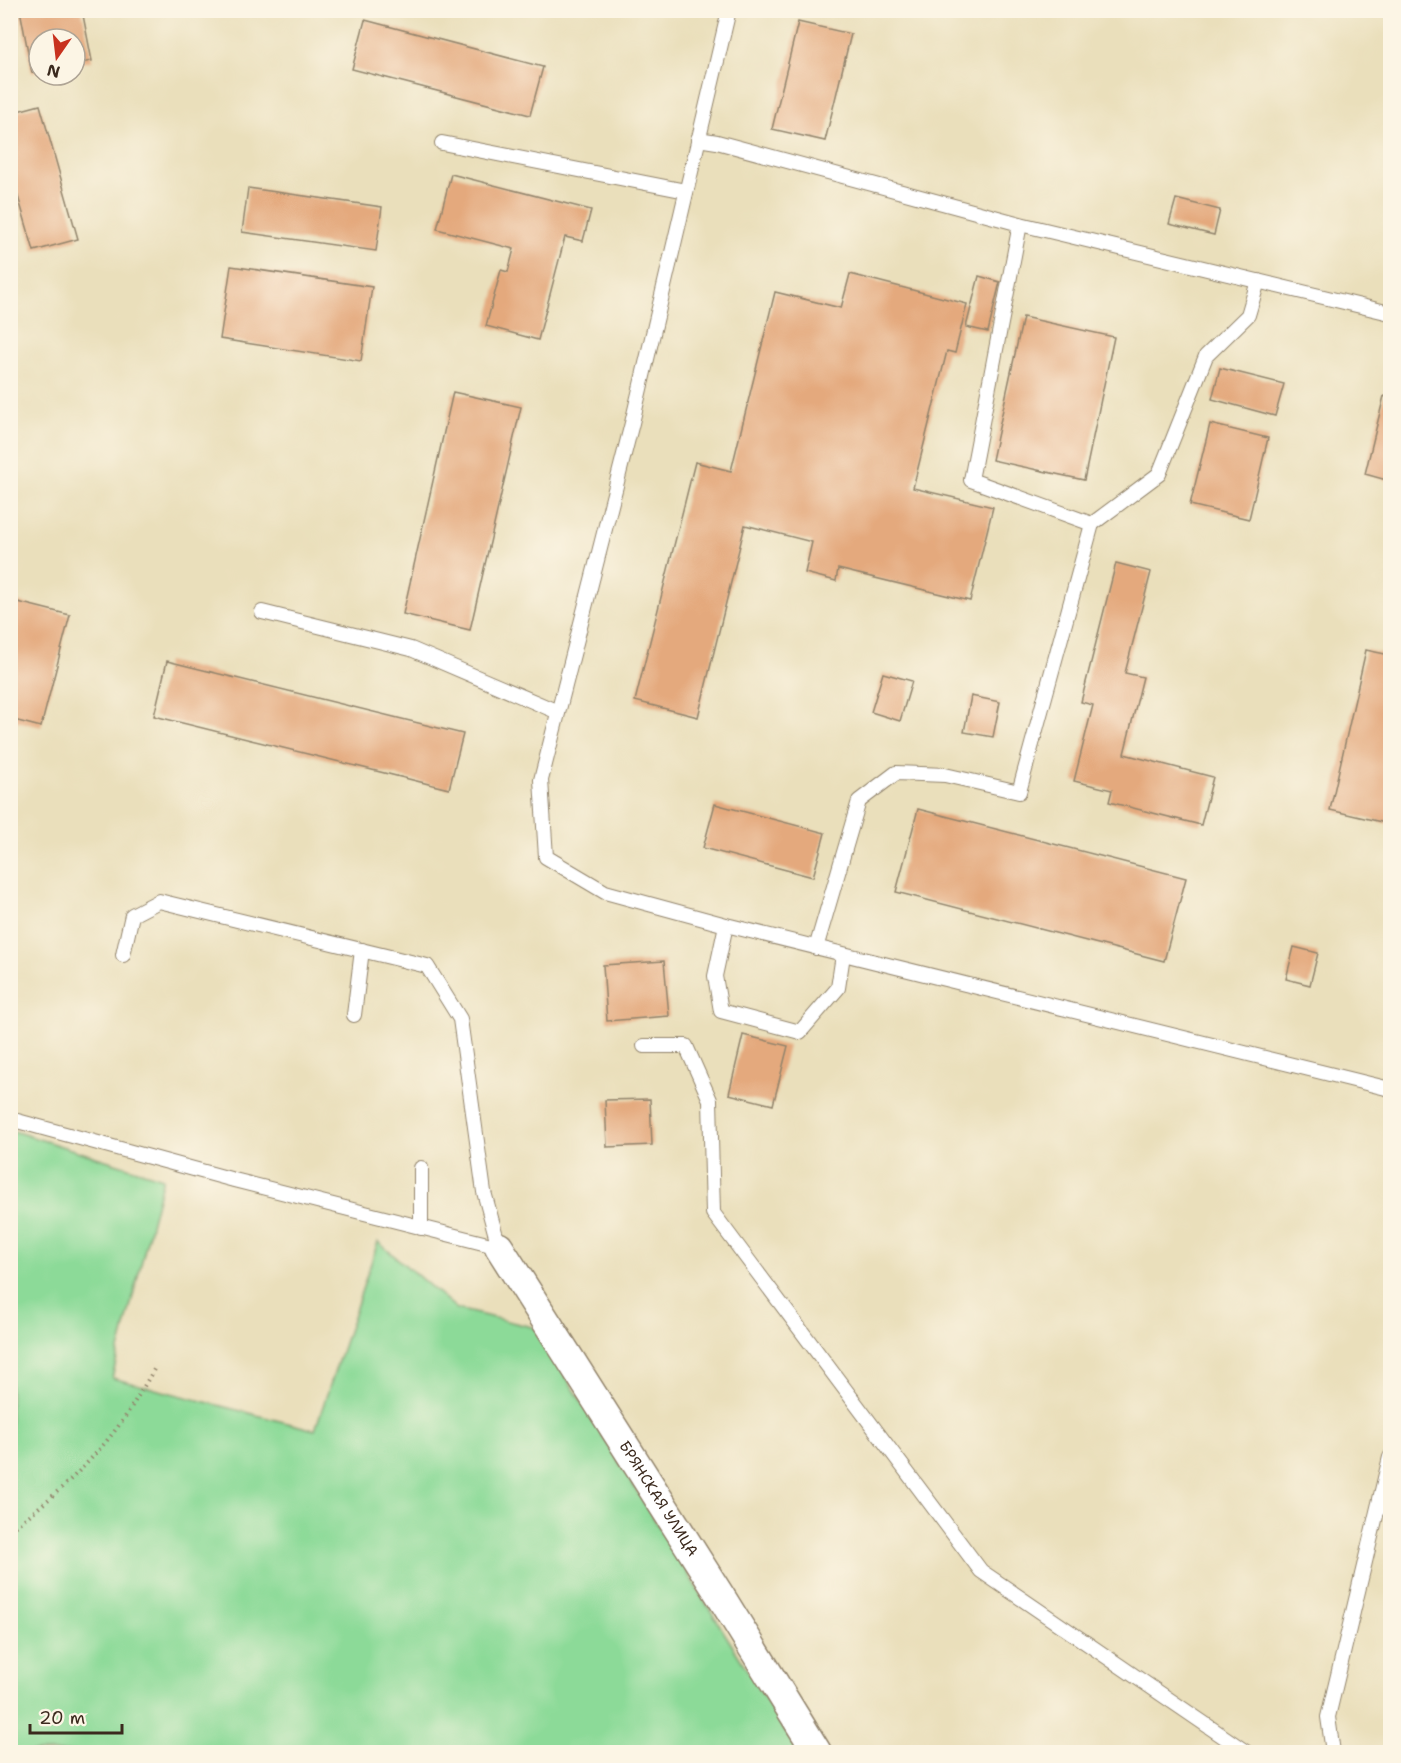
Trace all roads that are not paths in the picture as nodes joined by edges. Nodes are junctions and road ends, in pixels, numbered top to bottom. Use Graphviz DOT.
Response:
graph roads {
  1 [pos="729,10"];
  2 [pos="698,139"];
  3 [pos="442,143"];
  4 [pos="686,191"];
  5 [pos="1020,224"];
  6 [pos="1258,281"];
  7 [pos="1390,312"];
  8 [pos="1092,524"];
  9 [pos="262,612"];
  10 [pos="558,712"];
  11 [pos="726,925"];
  12 [pos="816,948"];
  13 [pos="362,950"];
  14 [pos="123,955"];
  15 [pos="843,955"];
  16 [pos="354,1015"];
  17 [pos="644,1046"];
  18 [pos="1390,1089"];
  19 [pos="10,1119"];
  20 [pos="421,1168"];
  21 [pos="421,1228"];
  22 [pos="499,1247"];
  23 [pos="1390,1457"];
  24 [pos="817,1752"];
  25 [pos="1246,1752"];
  26 [pos="1333,1752"];
  1 -- 2 [label="lane"];
  2 -- 4 [label="lane"];
  2 -- 5 [label="lane"];
  3 -- 4 [label="lane"];
  4 -- 10 [label="lane"];
  5 -- 6 [label="lane"];
  5 -- 8 [label="lane"];
  6 -- 7 [label="lane"];
  6 -- 8 [label="lane"];
  8 -- 12 [label="lane"];
  9 -- 10 [label="lane"];
  10 -- 11 [label="lane"];
  11 -- 12 [label="lane"];
  11 -- 15 [label="lane"];
  12 -- 15 [label="lane"];
  13 -- 14 [label="lane"];
  13 -- 16 [label="lane"];
  13 -- 22 [label="lane"];
  15 -- 18 [label="lane"];
  17 -- 25 [label="lane"];
  19 -- 21 [label="lane"];
  20 -- 21 [label="lane"];
  21 -- 22 [label="lane"];
  22 -- 24 [label="street, БРЯНСКАЯ УЛИЦА"];
  23 -- 26 [label="lane"];
}
